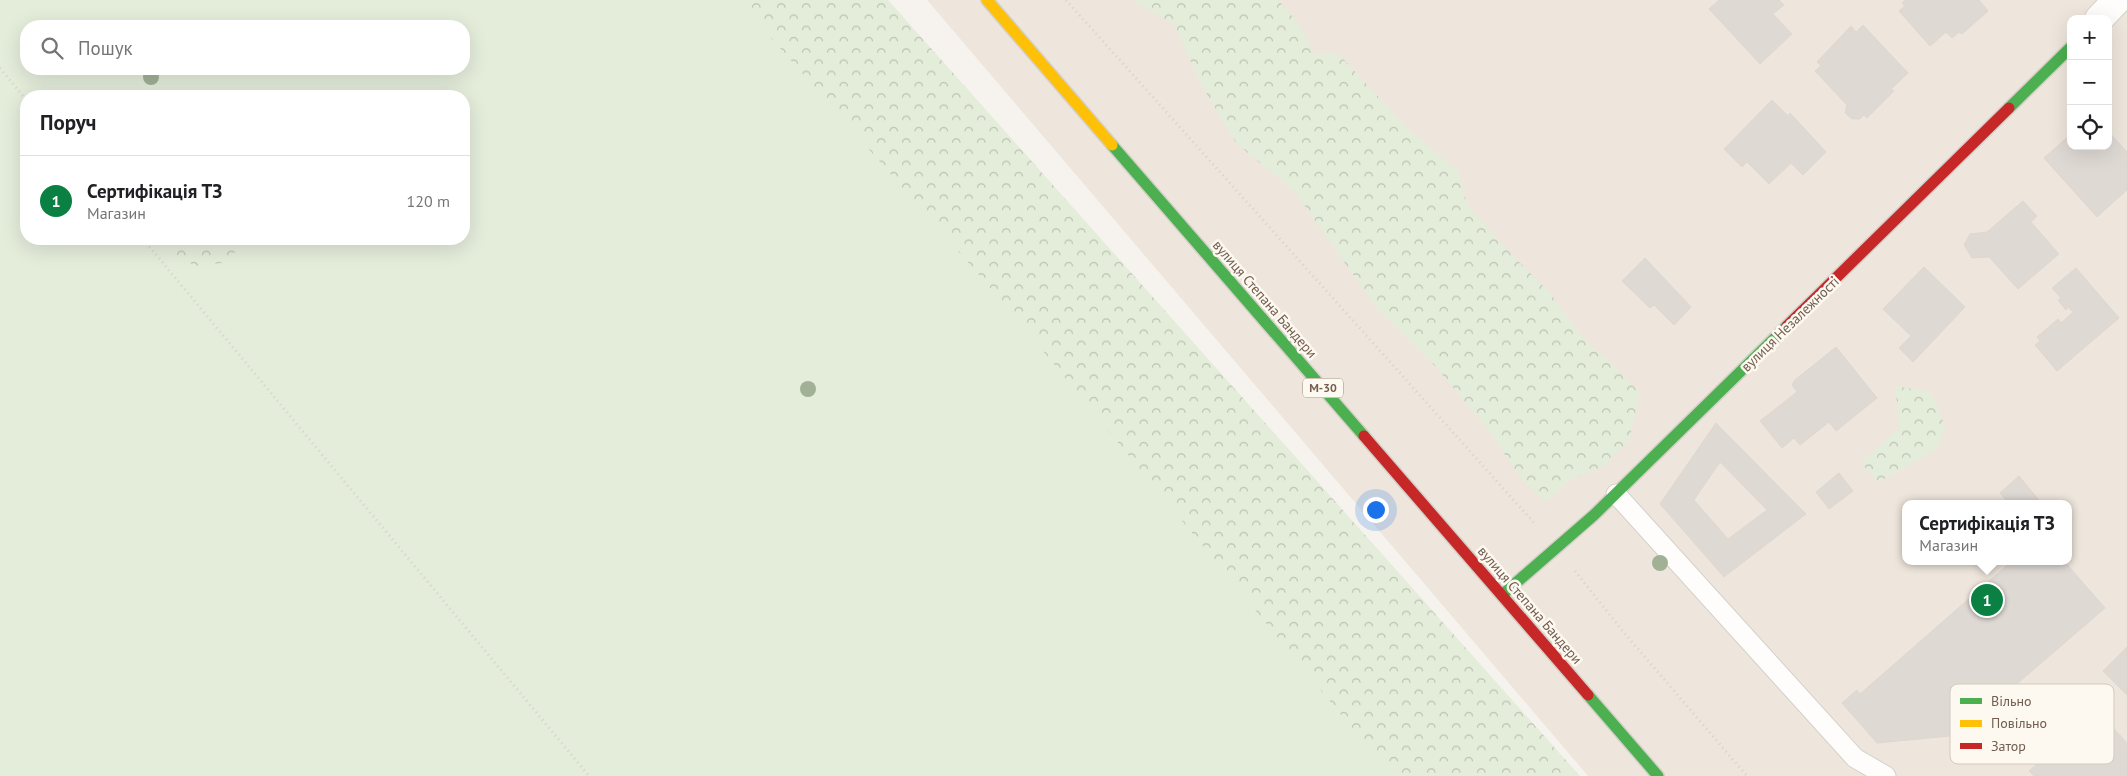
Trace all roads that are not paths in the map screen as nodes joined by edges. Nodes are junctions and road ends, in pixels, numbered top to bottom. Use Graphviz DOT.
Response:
graph roads {
  1 [pos="987,0"];
  2 [pos="2117,0"];
  3 [pos="2103,15"];
  4 [pos="2067,50"];
  5 [pos="1616,494"];
  6 [pos="1502,595"];
  7 [pos="1658,776"];
  8 [pos="1886,776"];
  1 -- 6 [label="main road, вулиця Степана Бандери / М-30"];
  2 -- 3 [label="street"];
  4 -- 5 [label="main road, вулиця Незалежності"];
  5 -- 6 [label="main road, вулиця Незалежності"];
  5 -- 8 [label="lane"];
  6 -- 7 [label="main road, вулиця Степана Бандери / М-30"];
}
